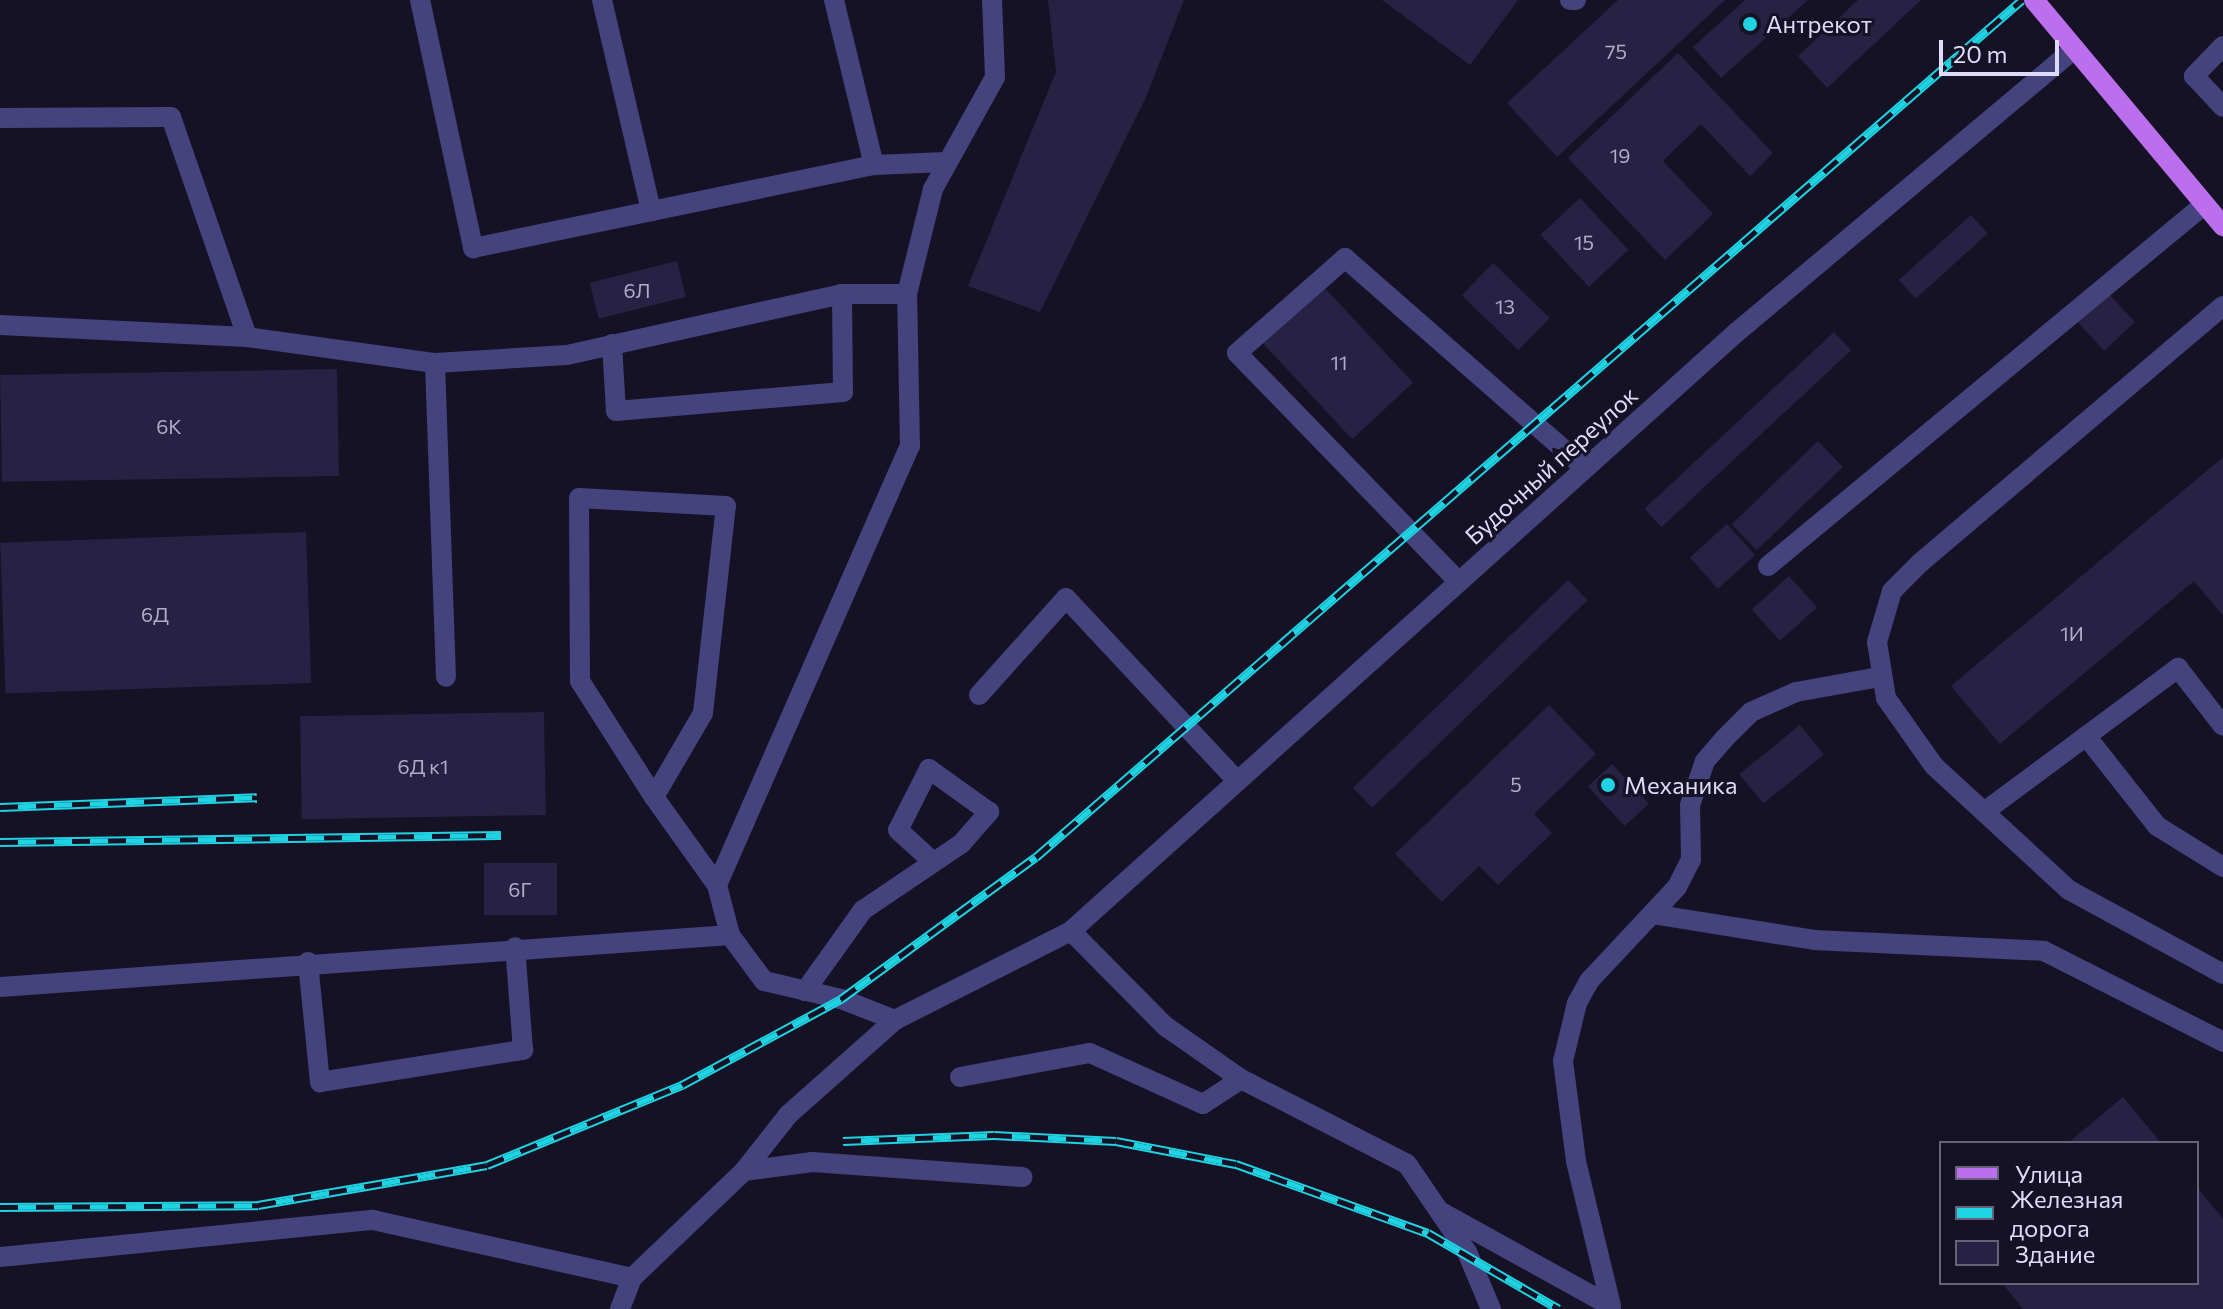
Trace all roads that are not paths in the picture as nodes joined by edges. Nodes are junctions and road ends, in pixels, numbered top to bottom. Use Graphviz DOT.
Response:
graph roads {
  1 [pos="420,0"];
  2 [pos="602,0"];
  3 [pos="834,0"];
  4 [pos="992,0"];
  5 [pos="2034,0"];
  6 [pos="2223,46"];
  7 [pos="2075,48"];
  8 [pos="2223,107"];
  9 [pos="0,118"];
  10 [pos="946,162"];
  11 [pos="874,165"];
  12 [pos="2205,204"];
  13 [pos="651,211"];
  14 [pos="2223,226"];
  15 [pos="842,294"];
  16 [pos="907,294"];
  17 [pos="2223,306"];
  18 [pos="0,325"];
  19 [pos="247,337"];
  20 [pos="612,344"];
  21 [pos="435,363"];
  22 [pos="1585,468"];
  23 [pos="1768,566"];
  24 [pos="1459,582"];
  25 [pos="446,677"];
  26 [pos="1879,677"];
  27 [pos="979,695"];
  28 [pos="2223,726"];
  29 [pos="2086,736"];
  30 [pos="1237,781"];
  31 [pos="654,797"];
  32 [pos="1984,812"];
  33 [pos="933,862"];
  34 [pos="2223,867"];
  35 [pos="717,885"];
  36 [pos="1652,914"];
  37 [pos="1071,931"];
  38 [pos="730,935"];
  39 [pos="515,947"];
  40 [pos="308,962"];
  41 [pos="2223,974"];
  42 [pos="0,987"];
  43 [pos="805,991"];
  44 [pos="895,1020"];
  45 [pos="2223,1042"];
  46 [pos="960,1077"];
  47 [pos="1241,1079"];
  48 [pos="744,1171"];
  49 [pos="1022,1177"];
  50 [pos="1439,1211"];
  51 [pos="0,1257"];
  52 [pos="632,1278"];
  53 [pos="1614,1308"];
  54 [pos="620,1309"];
  55 [pos="1491,1309"];
  1 -- 13 [label="street"];
  2 -- 13 [label="street"];
  3 -- 11 [label="street"];
  4 -- 10 [label="street"];
  5 -- 7 [label="main road"];
  6 -- 8 [label="street"];
  7 -- 12 [label="main road"];
  7 -- 22 [label="street, Будочный переулок"];
  9 -- 19 [label="street"];
  10 -- 11 [label="street"];
  10 -- 16 [label="street"];
  11 -- 13 [label="street"];
  12 -- 14 [label="main road"];
  12 -- 23 [label="street"];
  15 -- 16 [label="street"];
  15 -- 20 [label="street"];
  15 -- 20 [label="street"];
  16 -- 35 [label="street"];
  17 -- 26 [label="street"];
  18 -- 19 [label="street"];
  19 -- 21 [label="street"];
  20 -- 21 [label="street"];
  21 -- 25 [label="street"];
  22 -- 24 [label="street, Будочный переулок"];
  22 -- 24 [label="street"];
  24 -- 30 [label="street, Будочный переулок"];
  26 -- 32 [label="street"];
  26 -- 36 [label="street"];
  27 -- 30 [label="street"];
  28 -- 29 [label="street"];
  29 -- 32 [label="street"];
  29 -- 34 [label="street"];
  30 -- 37 [label="street, Будочный переулок"];
  31 -- 31 [label="street"];
  31 -- 35 [label="street"];
  32 -- 41 [label="street"];
  33 -- 33 [label="street"];
  33 -- 43 [label="street"];
  35 -- 38 [label="street"];
  36 -- 45 [label="street"];
  36 -- 53 [label="street"];
  37 -- 44 [label="street, Будочный переулок"];
  37 -- 47 [label="street"];
  38 -- 39 [label="street"];
  38 -- 43 [label="street"];
  39 -- 40 [label="street"];
  39 -- 40 [label="street"];
  40 -- 42 [label="street"];
  43 -- 44 [label="street"];
  44 -- 48 [label="street, Будочный переулок"];
  46 -- 47 [label="street"];
  47 -- 50 [label="street"];
  48 -- 49 [label="street"];
  48 -- 52 [label="street, Будочный переулок"];
  50 -- 53 [label="street"];
  50 -- 55 [label="street"];
  51 -- 52 [label="street"];
  52 -- 54 [label="street"];
}
